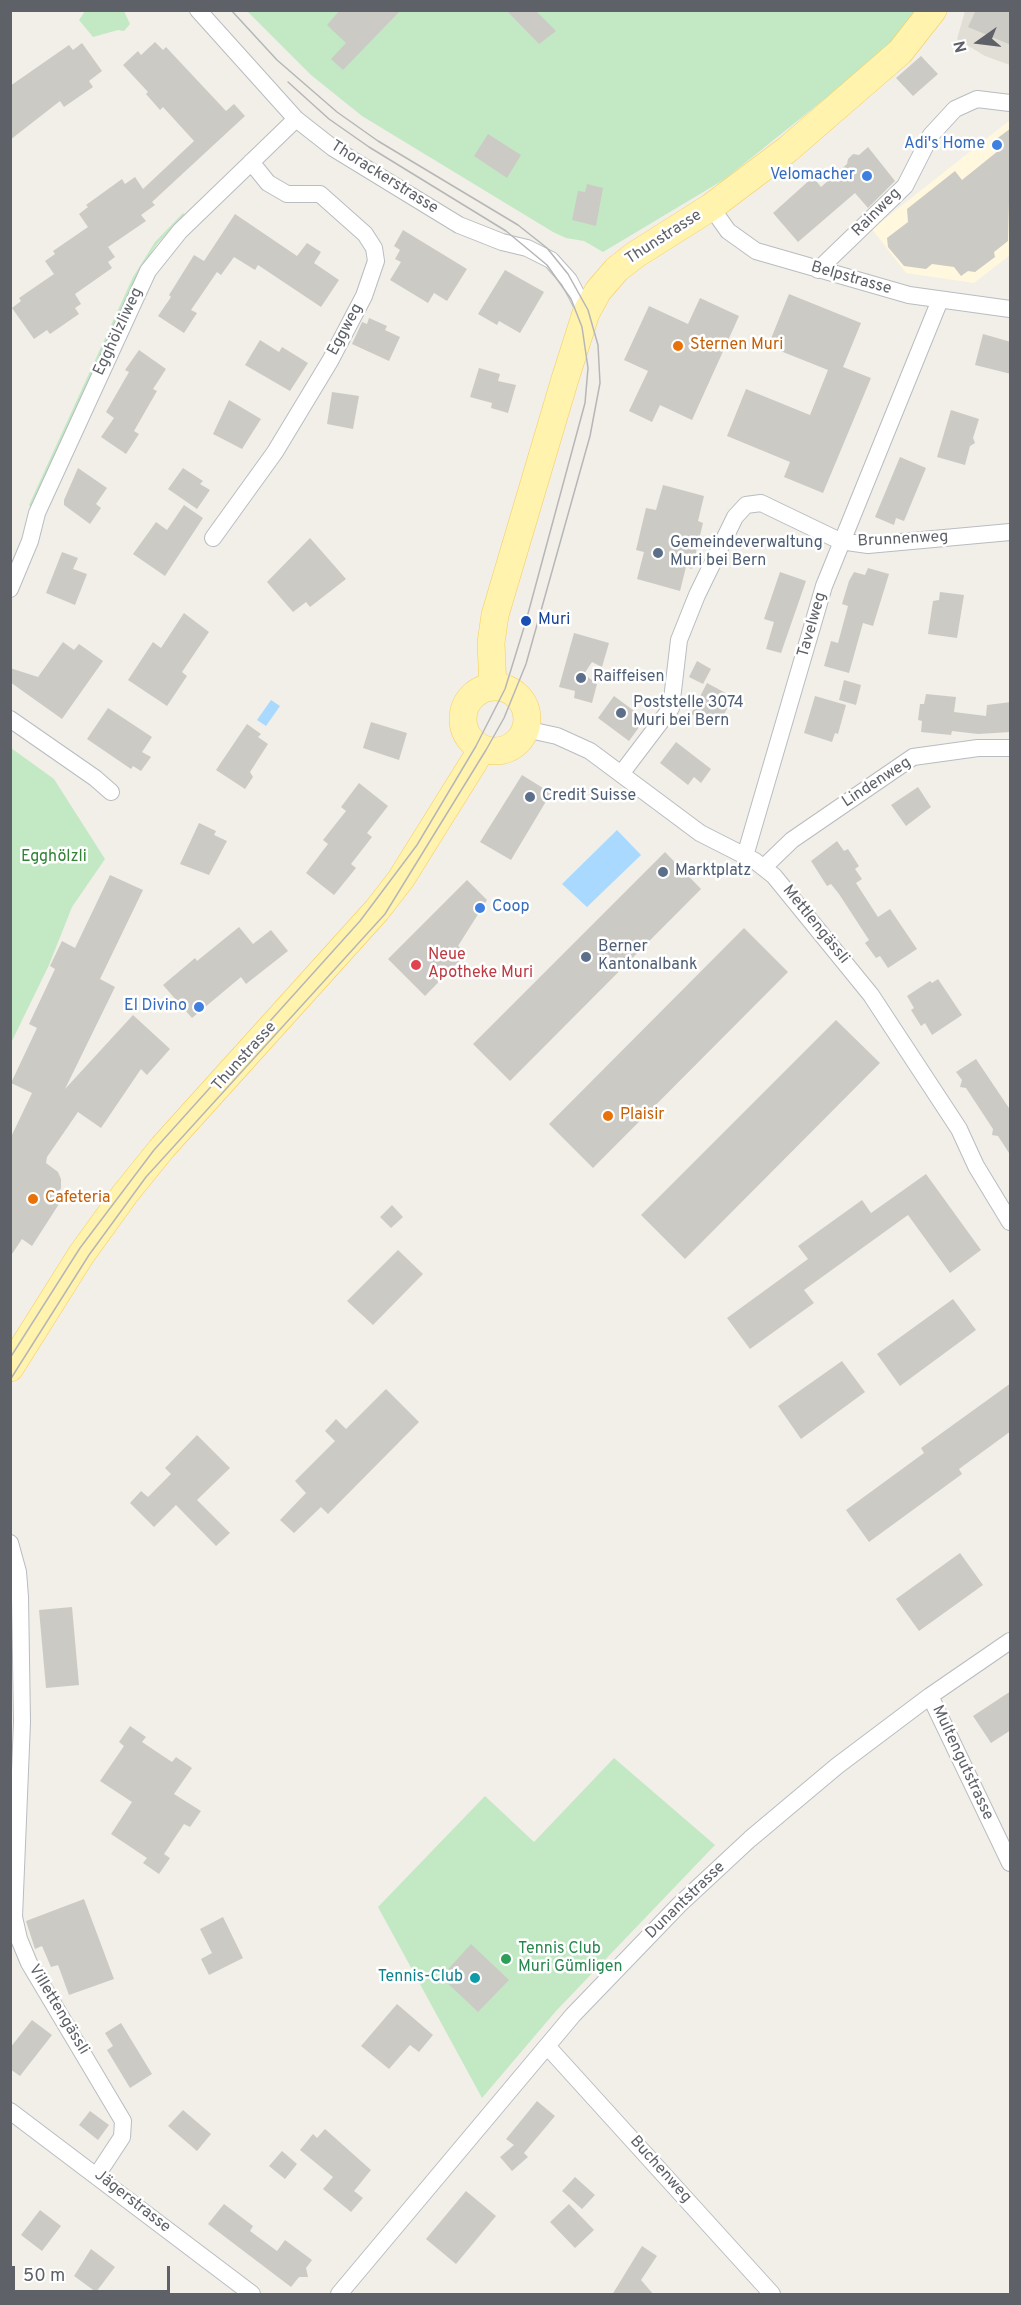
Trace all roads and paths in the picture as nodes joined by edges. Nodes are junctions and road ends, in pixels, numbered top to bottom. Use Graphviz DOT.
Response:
graph roads {
  1 [pos="198,10"];
  2 [pos="933,10"];
  3 [pos="1011,103"];
  4 [pos="296,118"];
  5 [pos="252,162"];
  6 [pos="711,207"];
  7 [pos="818,270"];
  8 [pos="940,300"];
  9 [pos="1011,309"];
  10 [pos="586,313"];
  11 [pos="1011,532"];
  12 [pos="213,538"];
  13 [pos="840,541"];
  14 [pos="10,589"];
  15 [pos="493,687"];
  16 [pos="10,719"];
  17 [pos="525,729"];
  18 [pos="1011,748"];
  19 [pos="482,749"];
  20 [pos="621,774"];
  21 [pos="111,792"];
  22 [pos="745,856"];
  23 [pos="764,867"];
  24 [pos="1011,1222"];
  25 [pos="10,1368"];
  26 [pos="10,1543"];
  27 [pos="1011,1641"];
  28 [pos="930,1696"];
  29 [pos="1011,1863"];
  30 [pos="547,2046"];
  31 [pos="10,2111"];
  32 [pos="98,2175"];
  33 [pos="252,2295"];
  34 [pos="339,2295"];
  35 [pos="772,2295"];
  1 -- 4 [label="street, Thorackerstrasse"];
  2 -- 6 [label="main road, Thunstrasse"];
  3 -- 7 [label="street, Rainweg"];
  4 -- 5 [label="street, Egghölzliweg"];
  4 -- 10 [label="street, Thorackerstrasse"];
  5 -- 12 [label="street, Eggweg"];
  5 -- 14 [label="street, Egghölzliweg"];
  6 -- 7 [label="street, Belpstrasse"];
  6 -- 10 [label="main road, Thunstrasse"];
  7 -- 8 [label="street, Belpstrasse"];
  8 -- 9 [label="street, Belpstrasse"];
  8 -- 13 [label="street, Tavelweg"];
  10 -- 15 [label="main road, Thunstrasse"];
  11 -- 13 [label="street, Brunnenweg"];
  13 -- 20 [label="street, Brunnenweg"];
  13 -- 22 [label="street, Tavelweg"];
  15 -- 17 [label="main road"];
  15 -- 19 [label="main road"];
  16 -- 21 [label="street"];
  17 -- 19 [label="main road"];
  17 -- 20 [label="street, Mettlengässli"];
  18 -- 23 [label="street, Lindenweg"];
  19 -- 25 [label="main road, Thunstrasse"];
  20 -- 22 [label="street, Mettlengässli"];
  22 -- 23 [label="street, Mettlengässli"];
  23 -- 24 [label="street, Mettlengässli"];
  26 -- 32 [label="street, Villettengässli"];
  27 -- 28 [label="street, Dunantstrasse"];
  28 -- 29 [label="street, Multengutstrasse"];
  28 -- 30 [label="street, Dunantstrasse"];
  30 -- 34 [label="street, Dunantstrasse"];
  30 -- 35 [label="street, Buchenweg"];
  31 -- 32 [label="street, Jägerstrasse"];
  32 -- 33 [label="street, Jägerstrasse"];
}
